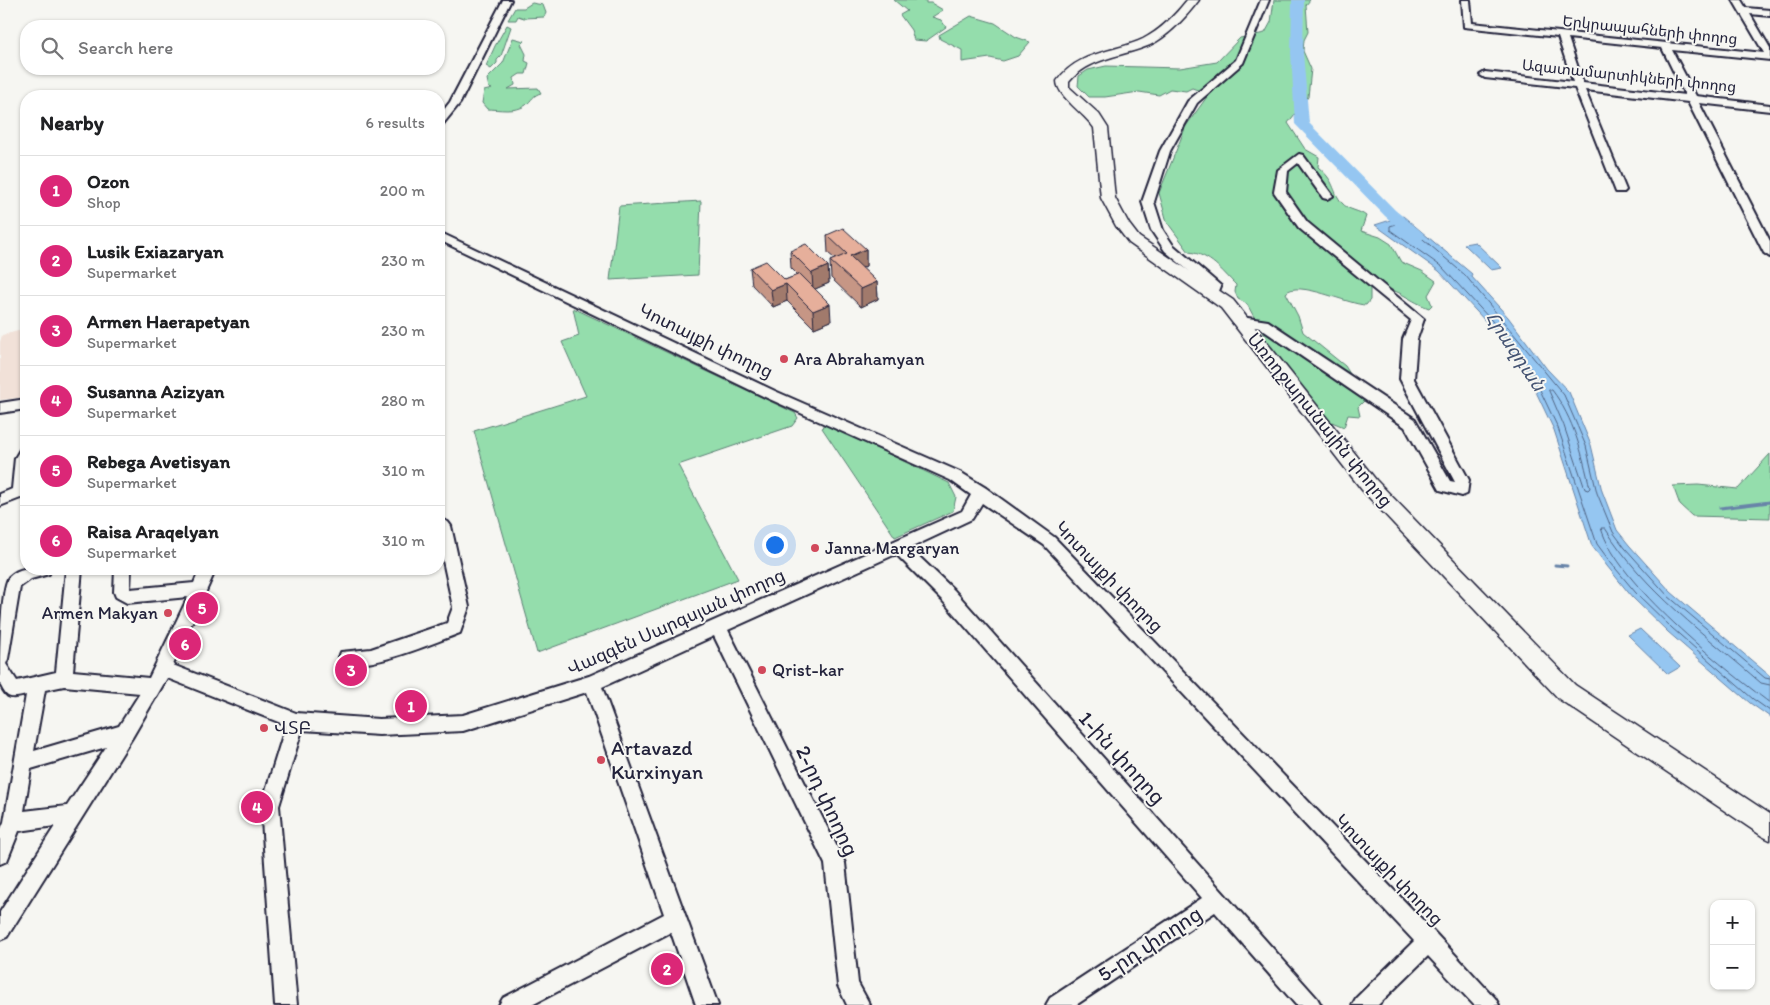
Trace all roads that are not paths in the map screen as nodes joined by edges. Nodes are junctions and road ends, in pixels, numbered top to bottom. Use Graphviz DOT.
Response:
graph roads {
  1 [pos="507,0"];
  2 [pos="1193,0"];
  3 [pos="1265,0"];
  4 [pos="1466,0"];
  5 [pos="1737,0"];
  6 [pos="1745,11"];
  7 [pos="1770,13"];
  8 [pos="1563,37"];
  9 [pos="1666,47"];
  10 [pos="1770,57"];
  11 [pos="1485,75"];
  12 [pos="1580,86"];
  13 [pos="1692,98"];
  14 [pos="1770,108"];
  15 [pos="445,115"];
  16 [pos="1620,190"];
  17 [pos="1327,196"];
  18 [pos="445,239"];
  19 [pos="1770,253"];
  20 [pos="1213,293"];
  21 [pos="1241,321"];
  22 [pos="20,405"];
  23 [pos="0,408"];
  24 [pos="20,492"];
  25 [pos="981,492"];
  26 [pos="0,500"];
  27 [pos="445,536"];
  28 [pos="897,545"];
  29 [pos="23,575"];
  30 [pos="73,575"];
  31 [pos="123,575"];
  32 [pos="205,575"];
  33 [pos="200,588"];
  34 [pos="718,627"];
  35 [pos="347,657"];
  36 [pos="0,658"];
  37 [pos="164,669"];
  38 [pos="0,670"];
  39 [pos="64,678"];
  40 [pos="592,683"];
  41 [pos="38,684"];
  42 [pos="154,686"];
  43 [pos="296,721"];
  44 [pos="126,732"];
  45 [pos="24,763"];
  46 [pos="73,815"];
  47 [pos="13,822"];
  48 [pos="1770,828"];
  49 [pos="0,854"];
  50 [pos="1218,899"];
  51 [pos="677,918"];
  52 [pos="0,930"];
  53 [pos="1429,941"];
  54 [pos="286,1005"];
  55 [pos="510,1005"];
  56 [pos="707,1005"];
  57 [pos="859,1005"];
  58 [pos="1057,1005"];
  59 [pos="1310,1005"];
  60 [pos="1363,1005"];
  61 [pos="1488,1005"];
  1 -- 15 [label="street"];
  2 -- 20 [label="main road, Առողջարանային փողոց"];
  3 -- 20 [label="street"];
  4 -- 8 [label="street, Երկրապահների փողոց"];
  5 -- 6 [label="street"];
  6 -- 7 [label="street"];
  6 -- 10 [label="street"];
  8 -- 9 [label="street, Երկրապահների փողոց"];
  8 -- 12 [label="street"];
  9 -- 10 [label="street, Երկրապահների փողոց"];
  9 -- 13 [label="street"];
  11 -- 12 [label="street, Ազատամարտիկների փողոց"];
  12 -- 13 [label="street, Ազատամարտիկների փողոց"];
  12 -- 16 [label="street"];
  13 -- 14 [label="street, Ազատամարտիկների փողոց"];
  13 -- 19 [label="street"];
  17 -- 21 [label="street"];
  18 -- 25 [label="street, Կոտայքի փողոց"];
  20 -- 21 [label="main road, Առողջարանային փողոց"];
  21 -- 48 [label="main road, Առողջարանային փողոց"];
  22 -- 23 [label="street"];
  24 -- 26 [label="street"];
  25 -- 28 [label="street, Վազգեն Սարգսյան փողոց"];
  25 -- 53 [label="street, Կոտայքի փողոց"];
  27 -- 35 [label="street"];
  28 -- 34 [label="street, Վազգեն Սարգսյան փողոց"];
  28 -- 50 [label="street, 1-ին փողոց"];
  29 -- 36 [label="street"];
  30 -- 39 [label="street"];
  31 -- 33 [label="street"];
  32 -- 33 [label="street"];
  33 -- 37 [label="street"];
  34 -- 40 [label="street, Վազգեն Սարգսյան փողոց"];
  34 -- 57 [label="street, 2-րդ փողոց"];
  37 -- 42 [label="street"];
  37 -- 43 [label="street, Վազգեն Սարգսյան փողոց"];
  38 -- 41 [label="street"];
  39 -- 41 [label="street"];
  39 -- 42 [label="street"];
  40 -- 43 [label="street, Վազգեն Սարգսյան փողոց"];
  40 -- 51 [label="street"];
  41 -- 45 [label="street"];
  42 -- 44 [label="street"];
  43 -- 54 [label="street"];
  44 -- 45 [label="street"];
  44 -- 46 [label="street"];
  45 -- 47 [label="street"];
  46 -- 47 [label="street"];
  46 -- 52 [label="street"];
  47 -- 49 [label="street"];
  50 -- 58 [label="street, 5-րդ փողոց"];
  50 -- 59 [label="street, 1-ին փողոց"];
  51 -- 55 [label="street"];
  51 -- 56 [label="street"];
  53 -- 60 [label="street"];
  53 -- 61 [label="street, Կոտայքի փողոց"];
}
